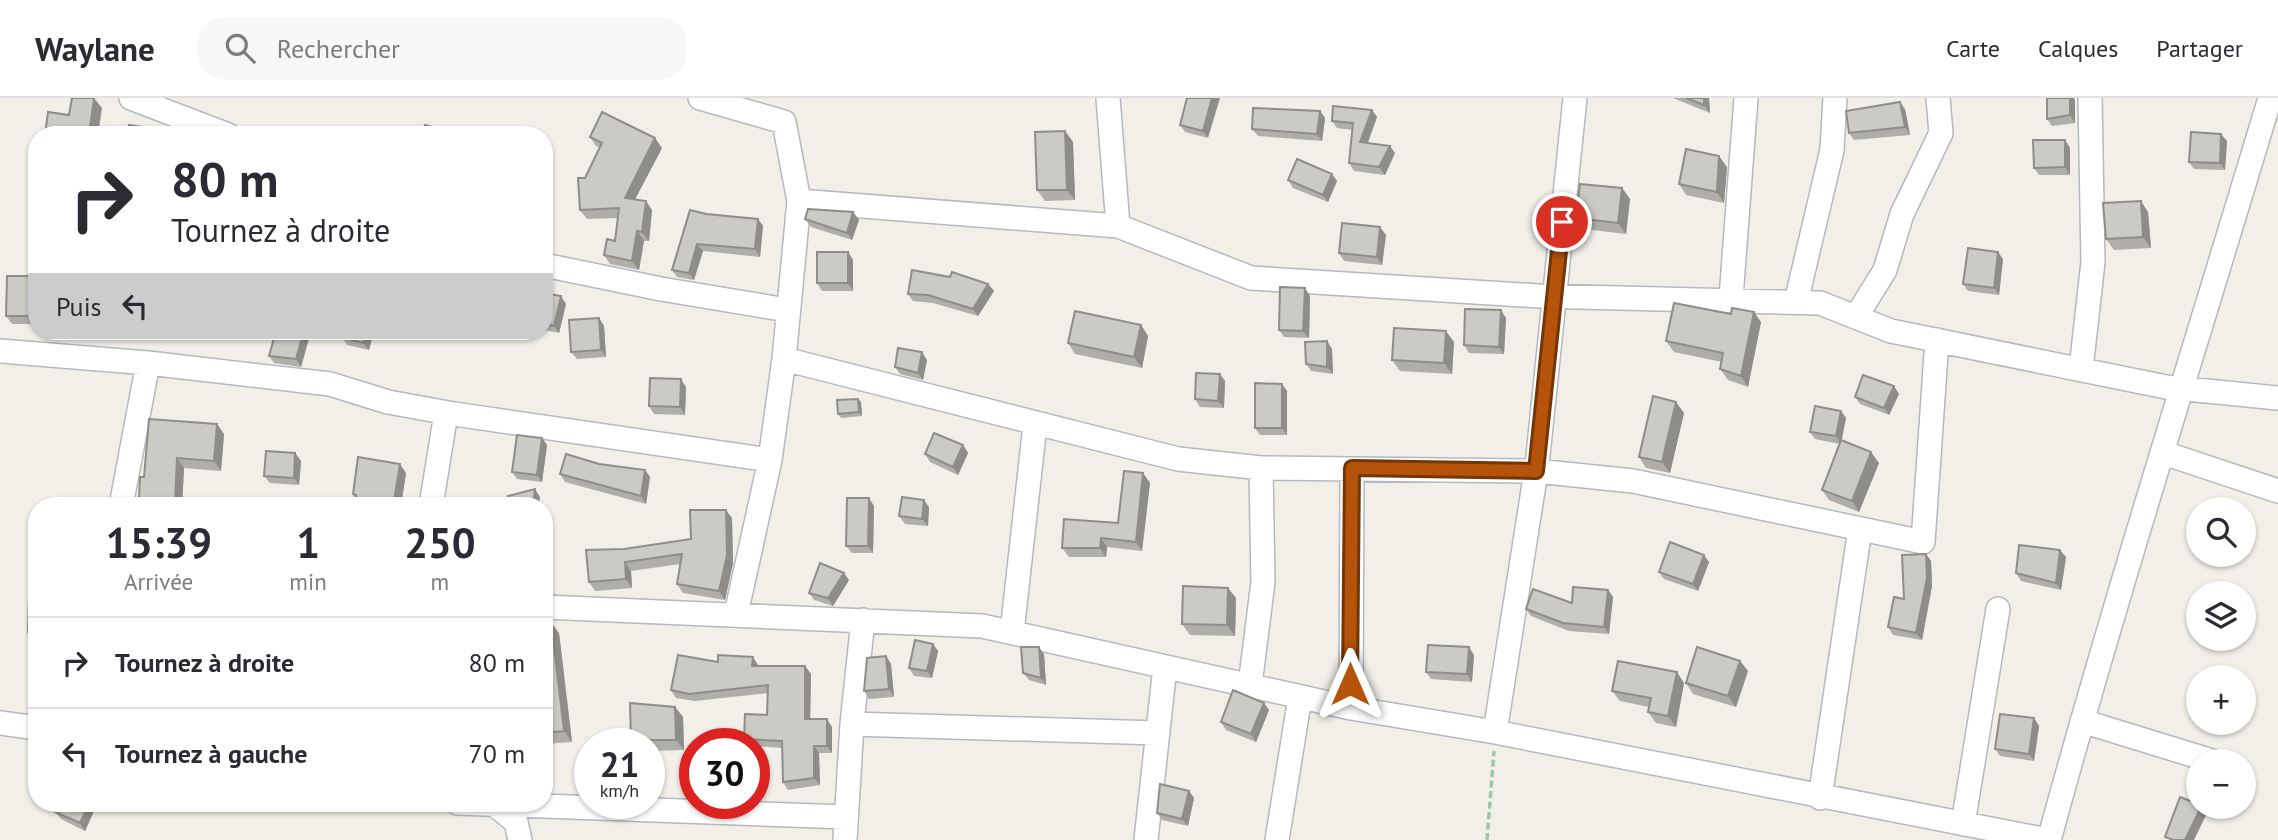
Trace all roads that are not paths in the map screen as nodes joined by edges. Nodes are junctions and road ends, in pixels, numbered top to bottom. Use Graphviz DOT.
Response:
graph roads {
  1 [pos="131,98"];
  2 [pos="700,98"];
  3 [pos="1108,98"];
  4 [pos="1575,98"];
  5 [pos="1746,98"];
  6 [pos="1835,98"];
  7 [pos="1938,98"];
  8 [pos="2090,98"];
  9 [pos="2270,98"];
  10 [pos="204,126"];
  11 [pos="799,201"];
  12 [pos="1118,226"];
  13 [pos="553,267"];
  14 [pos="1555,296"];
  15 [pos="1731,298"];
  16 [pos="1796,302"];
  17 [pos="788,310"];
  18 [pos="1856,317"];
  19 [pos="1937,340"];
  20 [pos="0,351"];
  21 [pos="784,359"];
  22 [pos="148,363"];
  23 [pos="2081,369"];
  24 [pos="2183,388"];
  25 [pos="2278,398"];
  26 [pos="446,413"];
  27 [pos="1035,425"];
  28 [pos="2164,453"];
  29 [pos="770,460"];
  30 [pos="1261,468"];
  31 [pos="1352,468"];
  32 [pos="1536,471"];
  33 [pos="2278,491"];
  34 [pos="123,497"];
  35 [pos="432,497"];
  36 [pos="1860,529"];
  37 [pos="553,607"];
  38 [pos="1998,609"];
  39 [pos="736,614"];
  40 [pos="863,620"];
  41 [pos="1012,632"];
  42 [pos="1165,667"];
  43 [pos="1250,685"];
  44 [pos="1300,696"];
  45 [pos="1350,708"];
  46 [pos="2081,721"];
  47 [pos="0,723"];
  48 [pos="852,724"];
  49 [pos="28,727"];
  50 [pos="1495,732"];
  51 [pos="1158,733"];
  52 [pos="2186,753"];
  53 [pos="1820,798"];
  54 [pos="553,808"];
  55 [pos="504,812"];
  56 [pos="1963,824"];
  57 [pos="845,829"];
  58 [pos="520,840"];
  59 [pos="1146,840"];
  60 [pos="1277,840"];
  61 [pos="2048,840"];
  1 -- 10 [label="street"];
  2 -- 11 [label="street"];
  3 -- 12 [label="street"];
  4 -- 14 [label="street"];
  5 -- 15 [label="street"];
  6 -- 16 [label="street"];
  7 -- 18 [label="street"];
  8 -- 23 [label="street"];
  9 -- 24 [label="street"];
  11 -- 12 [label="street"];
  11 -- 17 [label="street"];
  12 -- 14 [label="street"];
  13 -- 17 [label="street"];
  14 -- 15 [label="street"];
  14 -- 32 [label="street"];
  15 -- 16 [label="street"];
  16 -- 18 [label="street"];
  17 -- 21 [label="street"];
  18 -- 19 [label="street"];
  19 -- 23 [label="street"];
  19 -- 36 [label="street"];
  20 -- 22 [label="street"];
  21 -- 27 [label="street"];
  21 -- 29 [label="street"];
  22 -- 26 [label="street"];
  22 -- 34 [label="street"];
  23 -- 24 [label="street"];
  24 -- 25 [label="street"];
  24 -- 28 [label="street"];
  26 -- 29 [label="street"];
  26 -- 35 [label="street"];
  27 -- 30 [label="street"];
  27 -- 41 [label="street"];
  28 -- 33 [label="street"];
  28 -- 46 [label="street"];
  29 -- 39 [label="street"];
  30 -- 31 [label="street"];
  30 -- 43 [label="street"];
  31 -- 32 [label="street"];
  31 -- 45 [label="street"];
  32 -- 36 [label="street"];
  32 -- 50 [label="street"];
  36 -- 53 [label="street"];
  37 -- 39 [label="street"];
  38 -- 56 [label="street"];
  39 -- 40 [label="street"];
  40 -- 41 [label="street"];
  40 -- 48 [label="street"];
  41 -- 42 [label="street"];
  42 -- 43 [label="street"];
  42 -- 51 [label="street"];
  43 -- 44 [label="street"];
  44 -- 45 [label="street"];
  44 -- 60 [label="street"];
  45 -- 50 [label="street"];
  46 -- 52 [label="street"];
  46 -- 61 [label="street"];
  47 -- 49 [label="street"];
  48 -- 51 [label="street"];
  48 -- 57 [label="street"];
  50 -- 53 [label="street"];
  51 -- 59 [label="street"];
  53 -- 56 [label="street"];
  54 -- 57 [label="street"];
  55 -- 58 [label="street"];
  56 -- 61 [label="street"];
}
